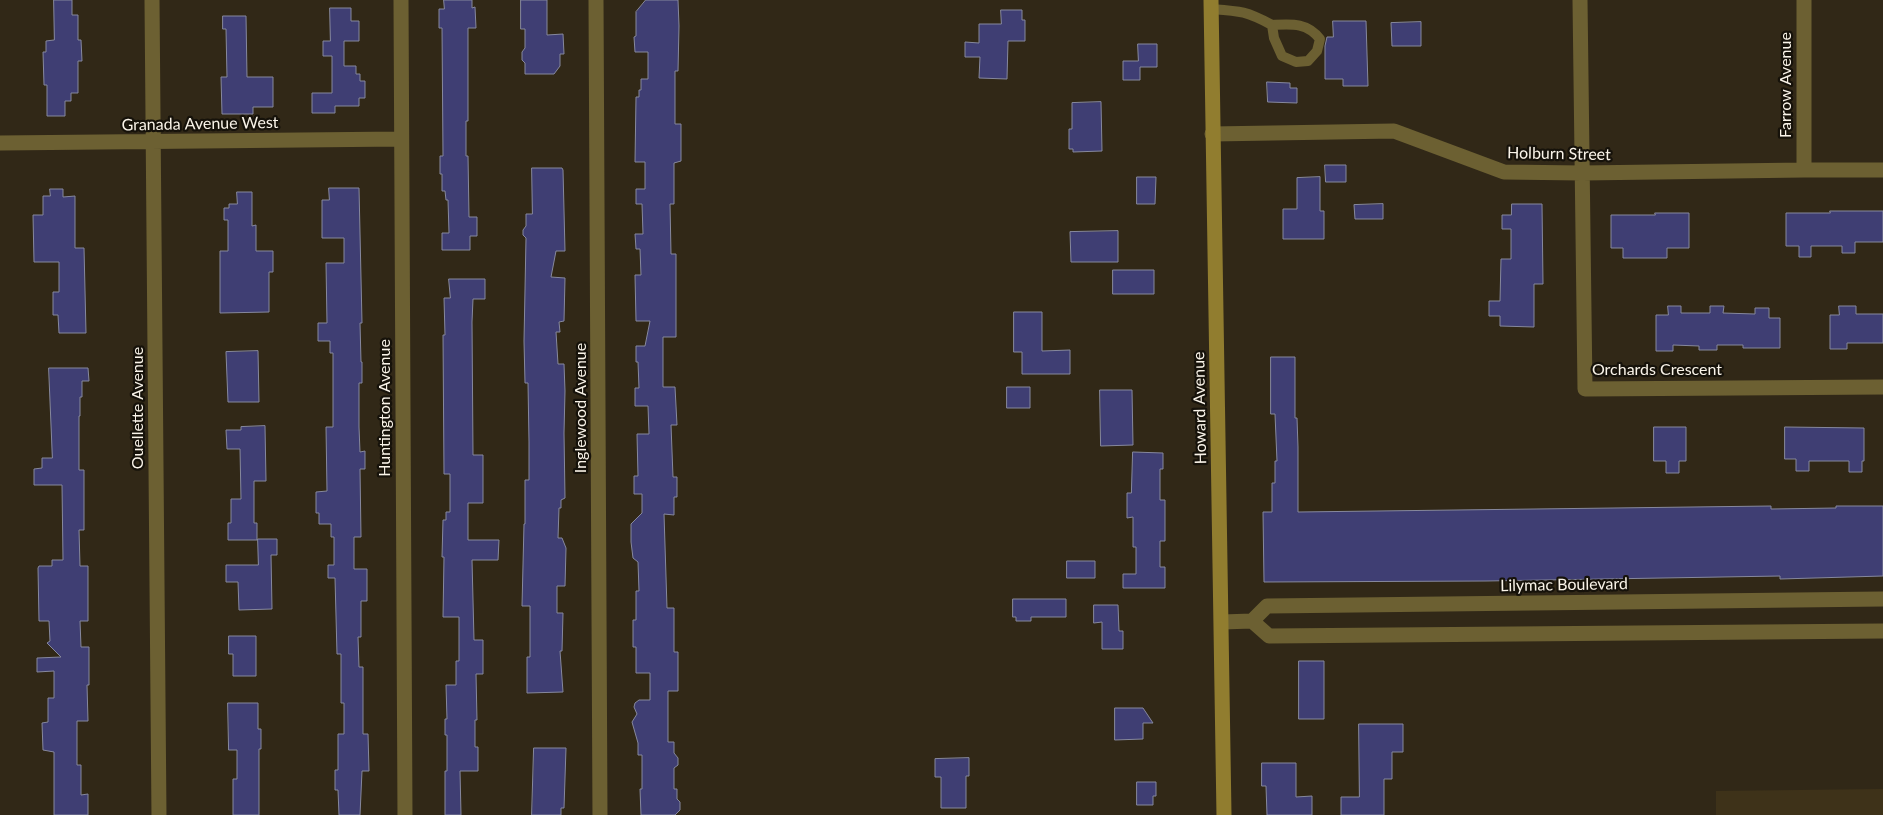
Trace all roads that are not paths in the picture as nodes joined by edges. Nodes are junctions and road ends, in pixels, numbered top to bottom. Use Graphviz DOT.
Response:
graph roads {
  1 [pos="152,0"];
  2 [pos="401,0"];
  3 [pos="596,0"];
  4 [pos="1580,0"];
  5 [pos="1804,0"];
  6 [pos="1211,5"];
  7 [pos="1272,25"];
  8 [pos="1212,134"];
  9 [pos="401,139"];
  10 [pos="153,142"];
  11 [pos="0,143"];
  12 [pos="1804,170"];
  13 [pos="1883,170"];
  14 [pos="1582,173"];
  15 [pos="1883,387"];
  16 [pos="1883,599"];
  17 [pos="1222,622"];
  18 [pos="1252,622"];
  19 [pos="1883,631"];
  20 [pos="159,815"];
  21 [pos="405,815"];
  22 [pos="600,815"];
  23 [pos="1224,815"];
  1 -- 10 [label="street, Ouellette Avenue"];
  2 -- 9 [label="street, Huntington Avenue"];
  3 -- 22 [label="street, Inglewood Avenue"];
  4 -- 14 [label="street"];
  5 -- 12 [label="street, Farrow Avenue"];
  6 -- 7 [label="lane"];
  6 -- 8 [label="street, Howard Avenue"];
  7 -- 7 [label="lane"];
  8 -- 14 [label="street, Holburn Street"];
  8 -- 17 [label="street, Howard Avenue"];
  9 -- 10 [label="street, Granada Avenue West"];
  9 -- 21 [label="street, Huntington Avenue"];
  10 -- 11 [label="street, Granada Avenue West"];
  10 -- 20 [label="street, Ouellette Avenue"];
  12 -- 13 [label="street, Holburn Street"];
  12 -- 14 [label="street, Holburn Street"];
  14 -- 15 [label="street, Orchards Crescent"];
  16 -- 18 [label="street, Lilymac Boulevard"];
  17 -- 18 [label="street"];
  17 -- 23 [label="street, Howard Avenue"];
  18 -- 19 [label="street"];
}
